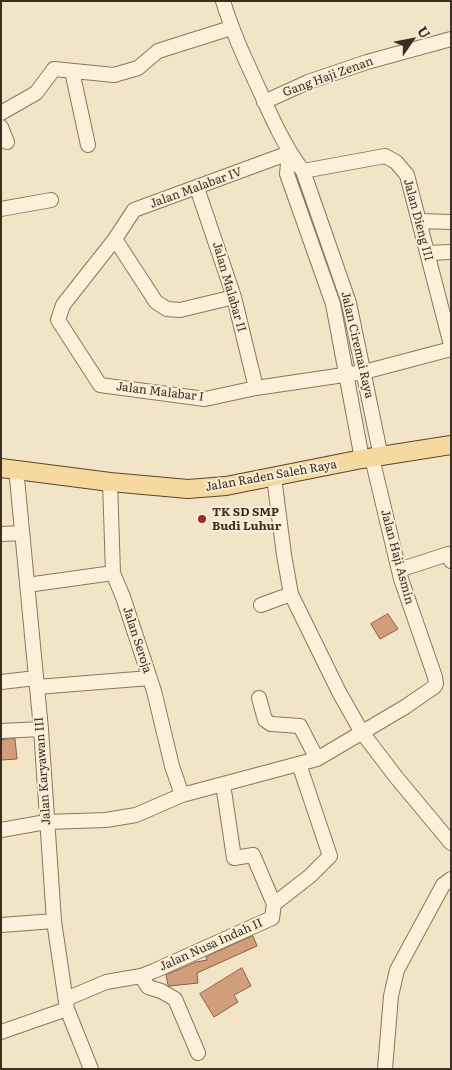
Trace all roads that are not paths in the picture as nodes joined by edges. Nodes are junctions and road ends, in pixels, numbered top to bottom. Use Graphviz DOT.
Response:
graph roads {
  1 [pos="223,1"];
  2 [pos="231,28"];
  3 [pos="451,39"];
  4 [pos="72,72"];
  5 [pos="264,102"];
  6 [pos="1,113"];
  7 [pos="1,127"];
  8 [pos="7,142"];
  9 [pos="88,145"];
  10 [pos="289,153"];
  11 [pos="303,171"];
  12 [pos="198,188"];
  13 [pos="51,200"];
  14 [pos="1,209"];
  15 [pos="419,221"];
  16 [pos="451,222"];
  17 [pos="115,239"];
  18 [pos="451,252"];
  19 [pos="427,253"];
  20 [pos="341,278"];
  21 [pos="325,282"];
  22 [pos="234,297"];
  23 [pos="451,345"];
  24 [pos="451,350"];
  25 [pos="364,372"];
  26 [pos="346,375"];
  27 [pos="256,388"];
  28 [pos="451,445"];
  29 [pos="372,458"];
  30 [pos="9,468"];
  31 [pos="274,477"];
  32 [pos="110,482"];
  33 [pos="22,533"];
  34 [pos="1,534"];
  35 [pos="451,562"];
  36 [pos="399,570"];
  37 [pos="113,574"];
  38 [pos="27,585"];
  39 [pos="291,594"];
  40 [pos="261,605"];
  41 [pos="150,678"];
  42 [pos="1,682"];
  43 [pos="36,683"];
  44 [pos="259,698"];
  45 [pos="40,730"];
  46 [pos="1,731"];
  47 [pos="361,731"];
  48 [pos="317,759"];
  49 [pos="299,764"];
  50 [pos="223,784"];
  51 [pos="182,795"];
  52 [pos="46,822"];
  53 [pos="1,830"];
  54 [pos="451,842"];
  55 [pos="447,882"];
  56 [pos="274,904"];
  57 [pos="54,921"];
  58 [pos="1,925"];
  59 [pos="141,976"];
  60 [pos="66,1004"];
  61 [pos="1,1032"];
  62 [pos="198,1053"];
  63 [pos="91,1069"];
  64 [pos="385,1069"];
  1 -- 2 [label="street, Jalan Ciremai Raya"];
  2 -- 4 [label="street"];
  2 -- 5 [label="street, Jalan Ciremai Raya"];
  3 -- 5 [label="street, Gang Haji Zenan"];
  4 -- 6 [label="street"];
  4 -- 9 [label="street"];
  5 -- 10 [label="street, Jalan Ciremai Raya"];
  7 -- 8 [label="street"];
  10 -- 11 [label="street, Jalan Ciremai Raya"];
  10 -- 12 [label="street, Jalan Malabar IV"];
  10 -- 21 [label="street, Jalan Ciremai Raya"];
  11 -- 15 [label="street, Jalan Dieng III"];
  11 -- 20 [label="street, Jalan Ciremai Raya"];
  12 -- 17 [label="street, Jalan Malabar IV"];
  12 -- 22 [label="street, Jalan Malabar II"];
  13 -- 14 [label="street"];
  15 -- 16 [label="street"];
  15 -- 19 [label="street, Jalan Dieng III"];
  17 -- 22 [label="street"];
  17 -- 27 [label="street, Jalan Malabar I"];
  18 -- 19 [label="street"];
  19 -- 23 [label="street, Jalan Dieng III"];
  20 -- 21 [label="street"];
  20 -- 25 [label="street, Jalan Ciremai Raya"];
  21 -- 26 [label="street, Jalan Ciremai Raya"];
  22 -- 27 [label="street, Jalan Malabar II"];
  24 -- 25 [label="street, Jalan Malabar I"];
  25 -- 26 [label="street, Jalan Malabar I"];
  25 -- 29 [label="street, Jalan Ciremai Raya"];
  26 -- 27 [label="street, Jalan Malabar I"];
  26 -- 29 [label="street, Jalan Ciremai Raya"];
  28 -- 29 [label="main road, Jalan Raden Saleh Raya"];
  29 -- 31 [label="main road, Jalan Raden Saleh Raya"];
  29 -- 36 [label="street, Jalan Haji Asmin"];
  30 -- 32 [label="main road, Jalan Raden Saleh Raya"];
  30 -- 33 [label="street, Jalan Karyawan III"];
  31 -- 32 [label="main road, Jalan Raden Saleh Raya"];
  31 -- 39 [label="street"];
  32 -- 37 [label="street, Jalan Seroja"];
  33 -- 34 [label="street"];
  33 -- 38 [label="street, Jalan Karyawan III"];
  35 -- 36 [label="street"];
  36 -- 47 [label="street, Jalan Haji Asmin"];
  37 -- 38 [label="street"];
  37 -- 41 [label="street, Jalan Seroja"];
  38 -- 43 [label="street, Jalan Karyawan III"];
  39 -- 40 [label="street"];
  39 -- 47 [label="street"];
  41 -- 43 [label="street"];
  41 -- 51 [label="street, Jalan Seroja"];
  42 -- 43 [label="street"];
  43 -- 45 [label="street, Jalan Karyawan III"];
  44 -- 48 [label="street"];
  45 -- 46 [label="street"];
  45 -- 52 [label="street, Jalan Karyawan III"];
  47 -- 48 [label="street"];
  47 -- 54 [label="street"];
  48 -- 49 [label="street"];
  49 -- 50 [label="street"];
  49 -- 56 [label="street, Jalan Nusa Indah II"];
  50 -- 51 [label="street"];
  50 -- 56 [label="street"];
  51 -- 52 [label="street"];
  52 -- 53 [label="street"];
  52 -- 57 [label="street, Jalan Karyawan III"];
  55 -- 64 [label="street"];
  56 -- 59 [label="street, Jalan Nusa Indah II"];
  57 -- 58 [label="street"];
  57 -- 60 [label="street, Jalan Karyawan III"];
  59 -- 60 [label="street, Jalan Nusa Indah II"];
  59 -- 62 [label="street"];
  60 -- 61 [label="street, Jalan Nusa Indah II"];
  60 -- 63 [label="street, Jalan Karyawan III"];
}
